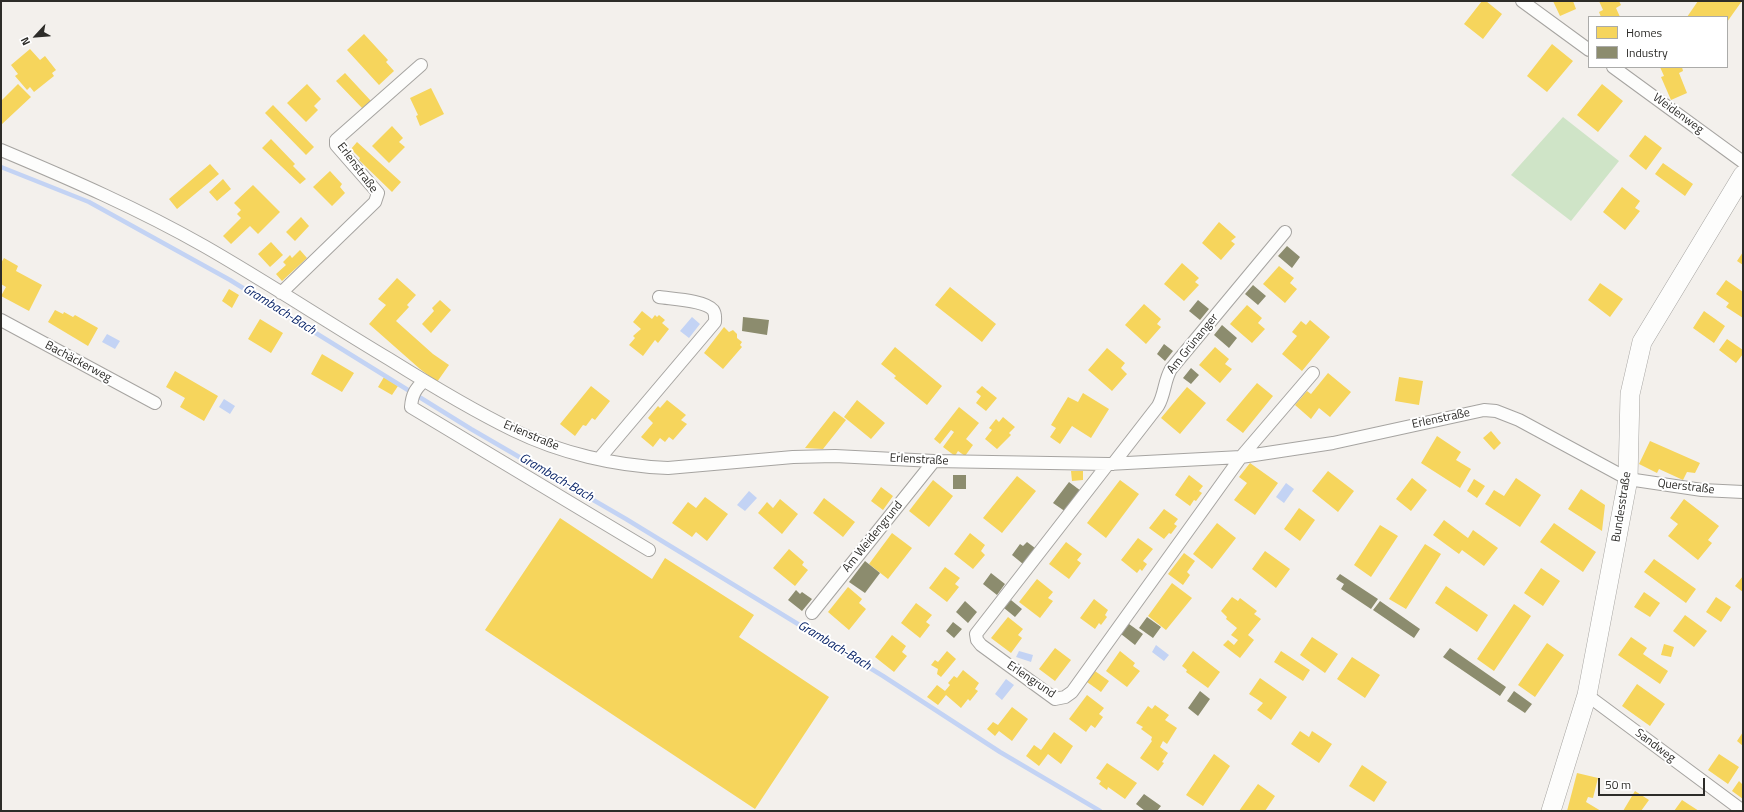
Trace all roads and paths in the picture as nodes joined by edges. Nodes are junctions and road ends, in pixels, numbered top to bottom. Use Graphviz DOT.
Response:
graph roads {
  1 [pos="1522,1"];
  2 [pos="1588,49"];
  3 [pos="421,65"];
  4 [pos="1614,68"];
  5 [pos="1,150"];
  6 [pos="1743,162"];
  7 [pos="1743,175"];
  8 [pos="1285,232"];
  9 [pos="281,293"];
  10 [pos="659,297"];
  11 [pos="1,320"];
  12 [pos="1313,373"];
  13 [pos="417,388"];
  14 [pos="156,403"];
  15 [pos="1240,457"];
  16 [pos="599,459"];
  17 [pos="934,461"];
  18 [pos="1111,464"];
  19 [pos="1628,479"];
  20 [pos="1743,492"];
  21 [pos="649,550"];
  22 [pos="812,613"];
  23 [pos="1587,695"];
  24 [pos="1550,811"];
  25 [pos="1743,811"];
  1 -- 2 [label="street"];
  3 -- 9 [label="street, Erlenstraße"];
  4 -- 6 [label="street, Weidenweg"];
  5 -- 9 [label="street, Erlenstraße"];
  7 -- 19 [label="main road, Bundesstraße"];
  8 -- 18 [label="street, Am Grünanger"];
  9 -- 13 [label="street, Erlenstraße"];
  10 -- 16 [label="street"];
  11 -- 14 [label="street, Bachäckerweg"];
  12 -- 15 [label="street"];
  13 -- 16 [label="street, Erlenstraße"];
  13 -- 21 [label="street"];
  15 -- 18 [label="street, Erlenstraße"];
  15 -- 18 [label="street, Erlengrund"];
  15 -- 19 [label="street, Erlenstraße"];
  16 -- 17 [label="street, Erlenstraße"];
  17 -- 18 [label="street, Erlenstraße"];
  17 -- 22 [label="street, Am Weidengrund"];
  19 -- 20 [label="street, Querstraße"];
  19 -- 23 [label="main road, Bundesstraße"];
  23 -- 24 [label="main road, Bundesstraße"];
  23 -- 25 [label="street, Sandweg"];
}
